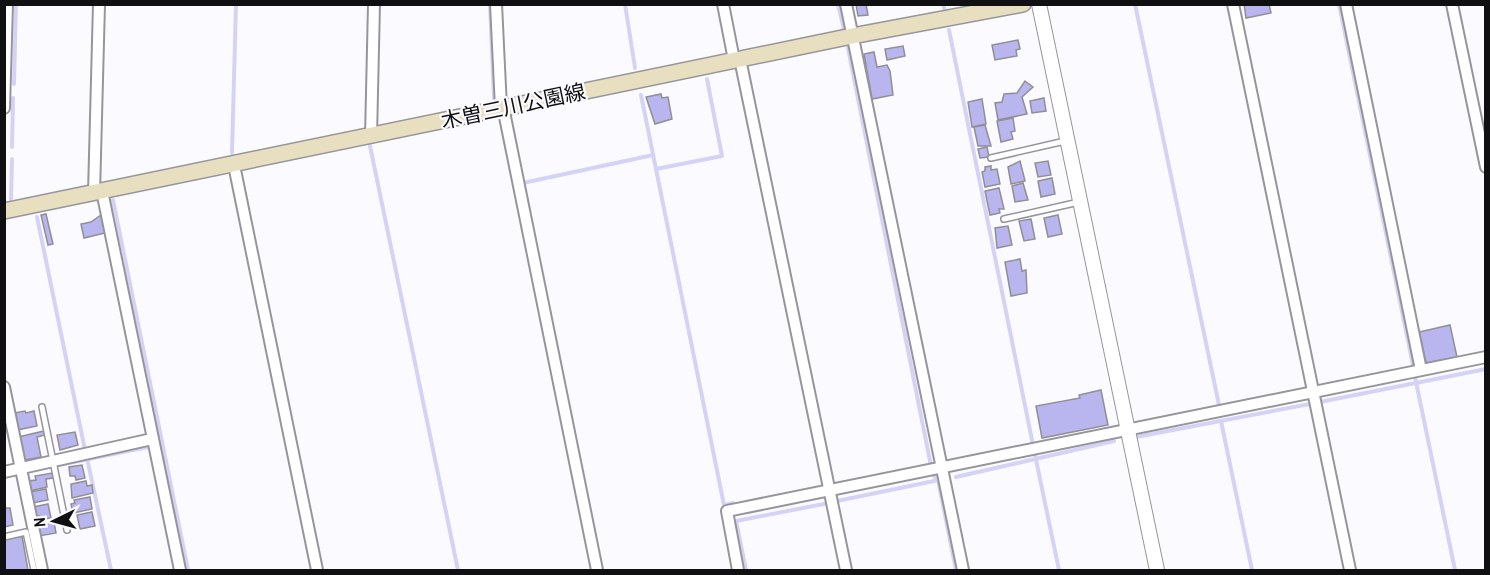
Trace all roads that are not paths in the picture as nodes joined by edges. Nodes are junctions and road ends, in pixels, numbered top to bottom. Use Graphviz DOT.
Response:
graph roads {
  1 [pos="8,4"];
  2 [pos="99,4"];
  3 [pos="374,4"];
  4 [pos="496,4"];
  5 [pos="723,4"];
  6 [pos="846,4"];
  7 [pos="1023,4"];
  8 [pos="1039,4"];
  9 [pos="1233,4"];
  10 [pos="1346,4"];
  11 [pos="1452,4"];
  12 [pos="852,36"];
  13 [pos="737,60"];
  14 [pos="502,107"];
  15 [pos="4,108"];
  16 [pos="371,137"];
  17 [pos="1067,141"];
  18 [pos="991,158"];
  19 [pos="234,165"];
  20 [pos="1485,167"];
  21 [pos="98,192"];
  22 [pos="1080,202"];
  23 [pos="4,211"];
  24 [pos="1004,219"];
  25 [pos="1485,357"];
  26 [pos="1421,370"];
  27 [pos="4,387"];
  28 [pos="1313,392"];
  29 [pos="42,407"];
  30 [pos="1128,430"];
  31 [pos="152,439"];
  32 [pos="53,461"];
  33 [pos="941,467"];
  34 [pos="21,468"];
  35 [pos="4,472"];
  36 [pos="830,489"];
  37 [pos="67,530"];
  38 [pos="4,537"];
  39 [pos="34,570"];
  40 [pos="42,570"];
  41 [pos="180,570"];
  42 [pos="317,570"];
  43 [pos="597,570"];
  44 [pos="738,570"];
  45 [pos="846,570"];
  46 [pos="963,570"];
  47 [pos="1156,570"];
  48 [pos="1350,570"];
  1 -- 15 [label="street"];
  2 -- 21 [label="street"];
  3 -- 16 [label="street"];
  4 -- 14 [label="street"];
  5 -- 13 [label="street"];
  6 -- 12 [label="street"];
  7 -- 12 [label="main road, 木曽三川公園線"];
  8 -- 17 [label="street"];
  9 -- 28 [label="street"];
  10 -- 26 [label="street"];
  11 -- 20 [label="street"];
  12 -- 13 [label="main road, 木曽三川公園線"];
  12 -- 33 [label="street"];
  13 -- 14 [label="main road, 木曽三川公園線"];
  13 -- 36 [label="street"];
  14 -- 16 [label="main road, 木曽三川公園線"];
  14 -- 43 [label="street"];
  16 -- 19 [label="main road, 木曽三川公園線"];
  17 -- 18 [label="lane"];
  17 -- 22 [label="street"];
  19 -- 21 [label="main road, 木曽三川公園線"];
  19 -- 42 [label="street"];
  21 -- 23 [label="main road, 木曽三川公園線"];
  21 -- 31 [label="street"];
  22 -- 24 [label="lane"];
  22 -- 30 [label="street"];
  25 -- 26 [label="street"];
  26 -- 28 [label="street"];
  27 -- 34 [label="street"];
  28 -- 30 [label="street"];
  28 -- 48 [label="street"];
  29 -- 32 [label="lane"];
  30 -- 33 [label="street"];
  30 -- 47 [label="street"];
  31 -- 32 [label="street"];
  31 -- 41 [label="street"];
  32 -- 34 [label="street"];
  32 -- 37 [label="lane"];
  33 -- 36 [label="street"];
  33 -- 46 [label="street"];
  34 -- 35 [label="street"];
  34 -- 40 [label="street"];
  36 -- 44 [label="street"];
  36 -- 45 [label="street"];
  38 -- 39 [label="lane"];
}
